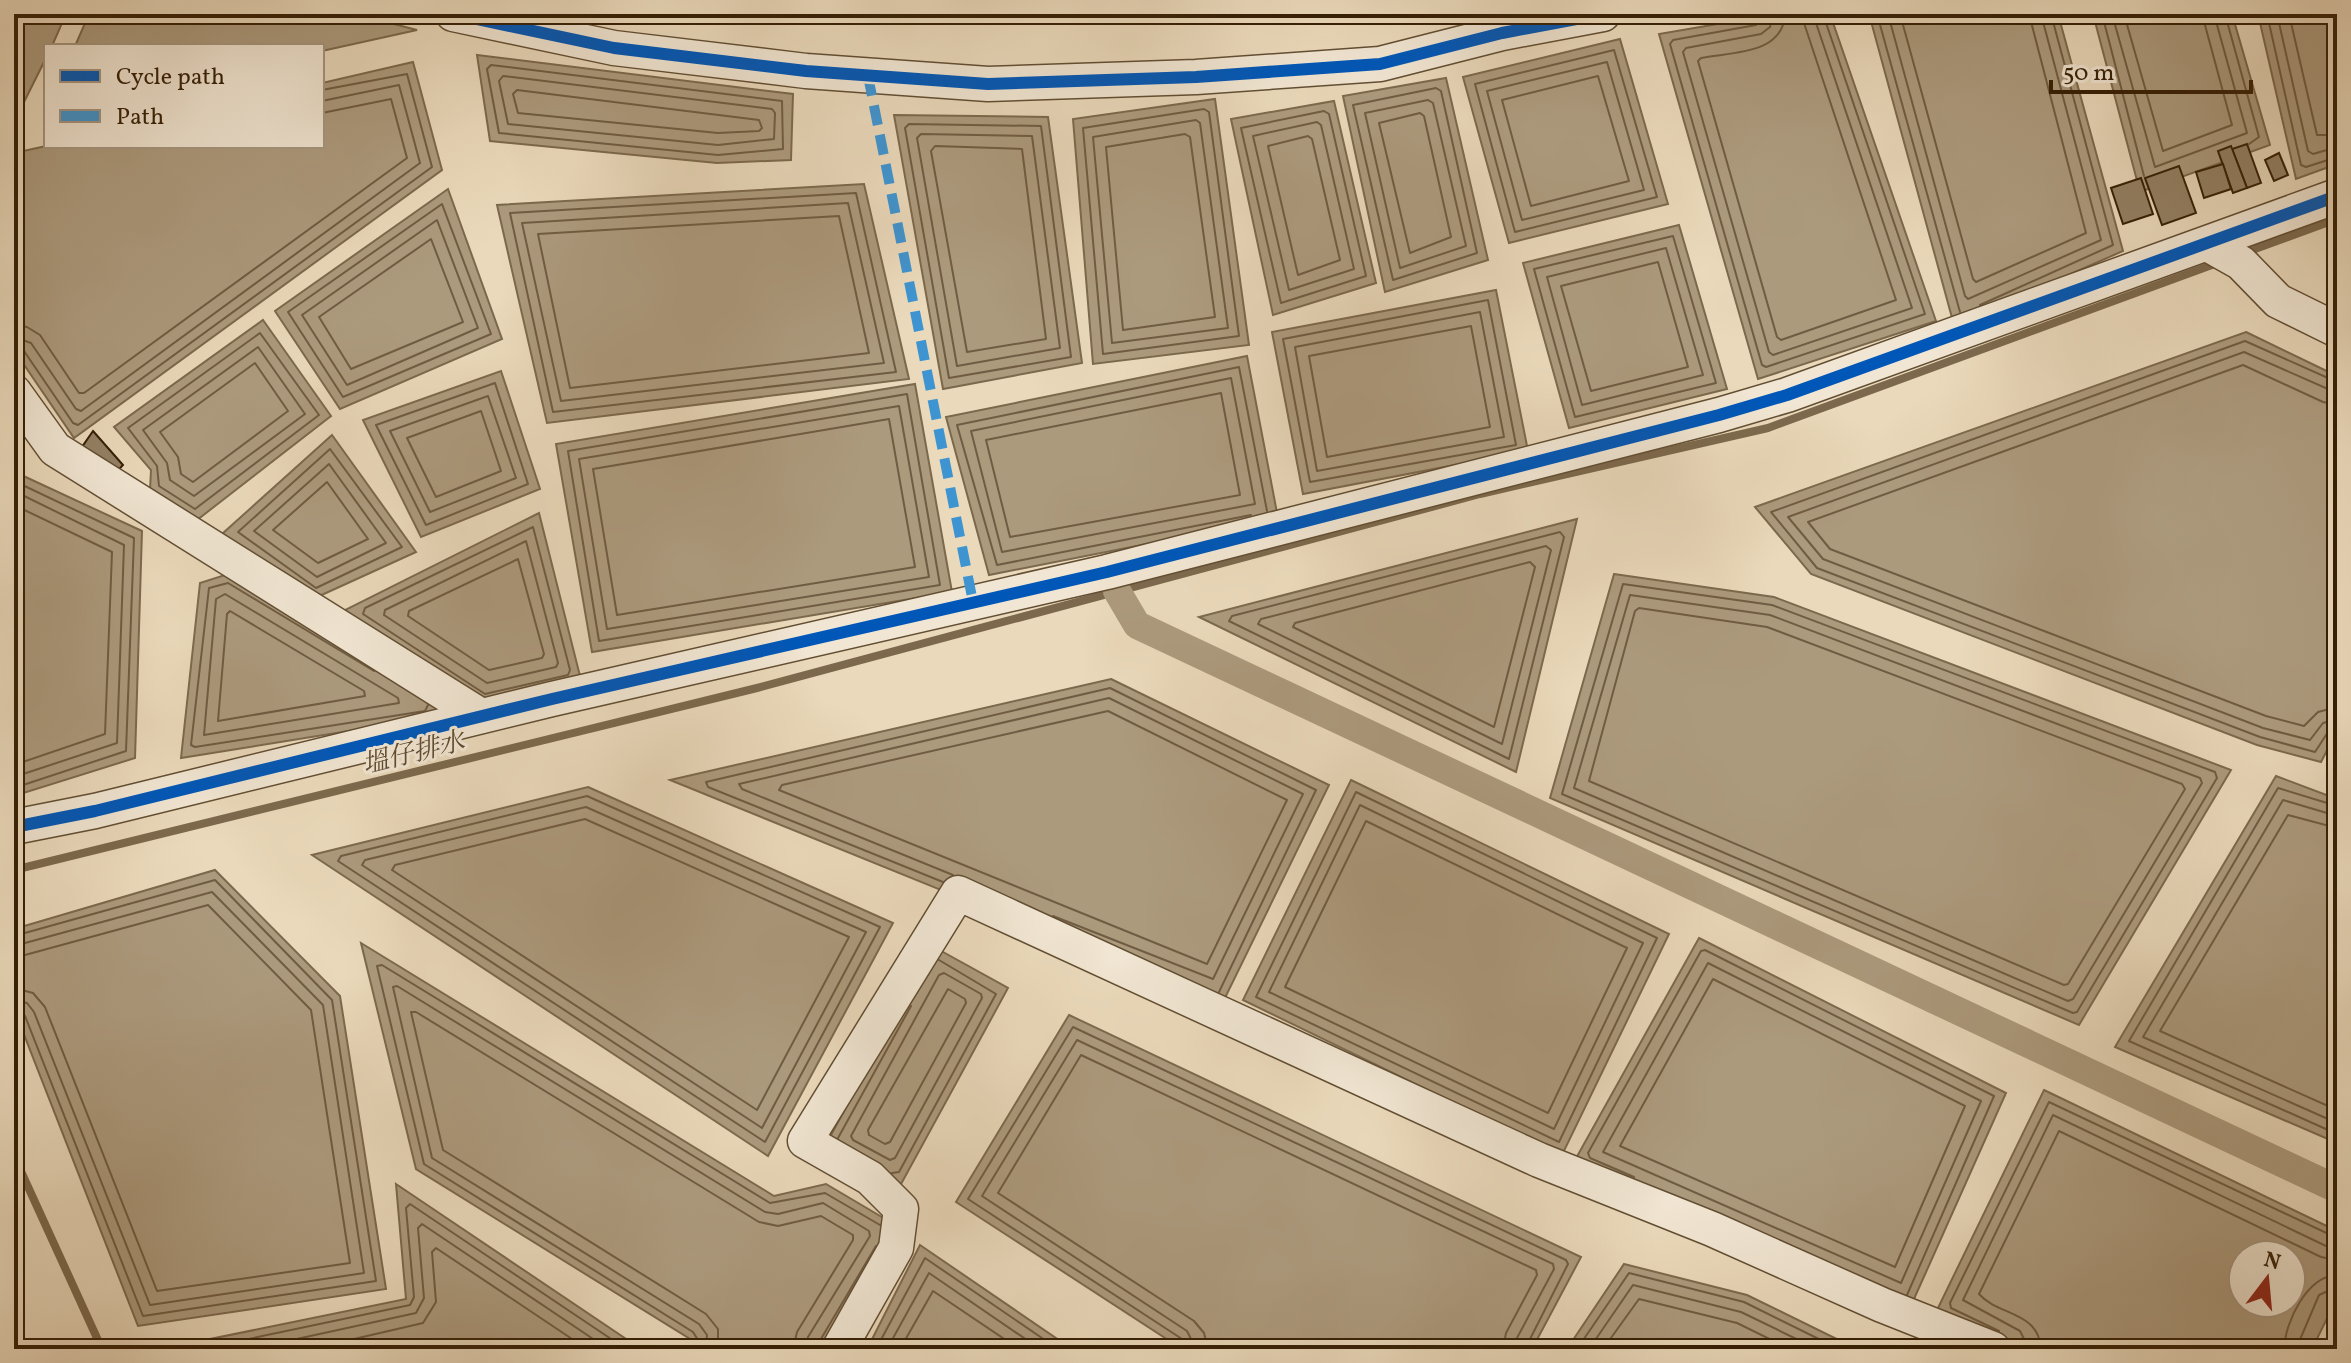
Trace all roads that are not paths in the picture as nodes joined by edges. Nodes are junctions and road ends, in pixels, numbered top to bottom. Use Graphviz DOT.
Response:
graph roads {
  1 [pos="453,14"];
  2 [pos="1603,14"];
  3 [pos="2337,196"];
  4 [pos="2209,245"];
  5 [pos="2337,330"];
  6 [pos="14,392"];
  7 [pos="481,716"];
  8 [pos="14,827"];
  9 [pos="839,1349"];
  10 [pos="1993,1349"];
  1 -- 2 [label="street"];
  3 -- 4 [label="street"];
  4 -- 5 [label="street"];
  4 -- 7 [label="street"];
  6 -- 7 [label="street"];
  7 -- 8 [label="street"];
  9 -- 10 [label="street"];
}
